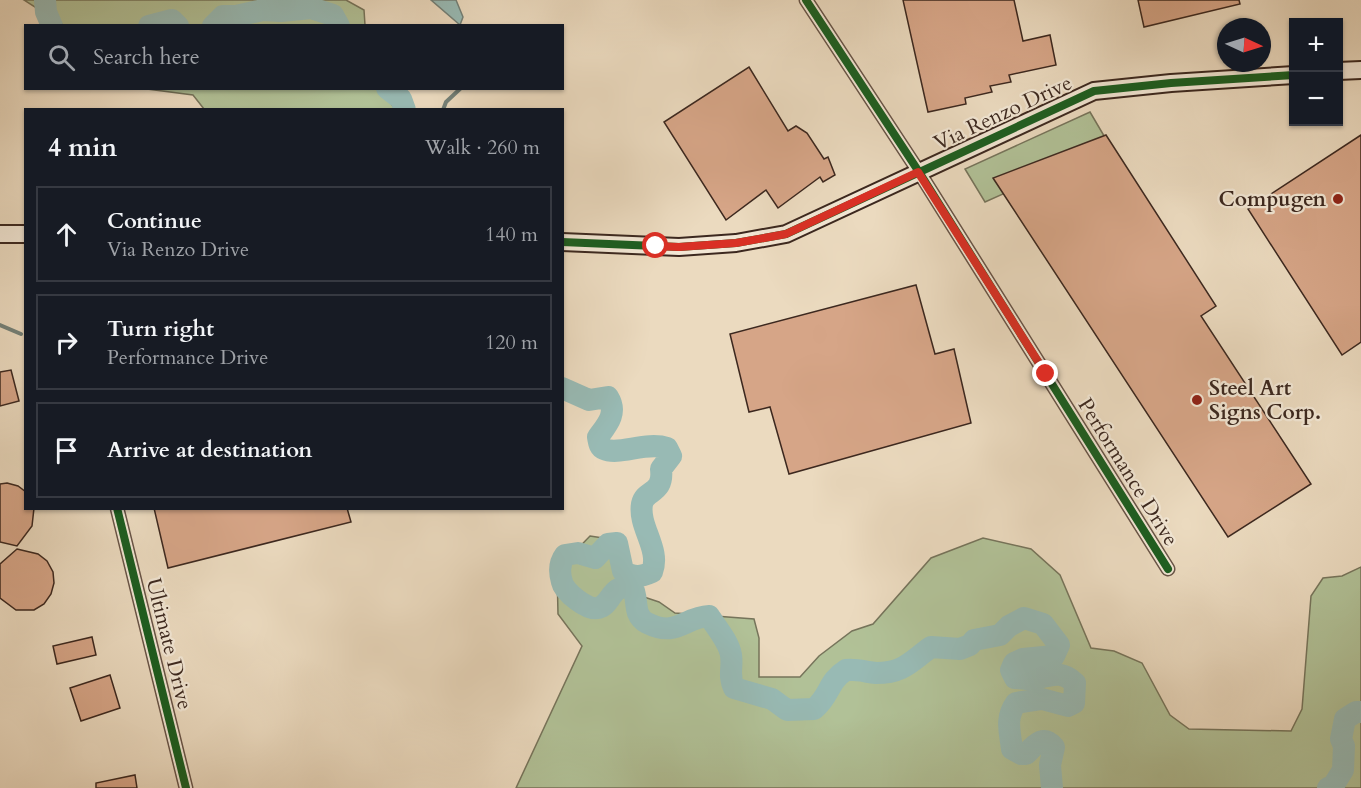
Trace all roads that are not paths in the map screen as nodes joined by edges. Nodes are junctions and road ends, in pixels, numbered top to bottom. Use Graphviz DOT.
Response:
graph roads {
  1 [pos="806,0"];
  2 [pos="1361,70"];
  3 [pos="1343,71"];
  4 [pos="1289,75"];
  5 [pos="918,172"];
  6 [pos="0,234"];
  7 [pos="24,234"];
  8 [pos="564,242"];
  9 [pos="117,510"];
  10 [pos="1168,569"];
  11 [pos="186,788"];
  1 -- 5 [label="street, Performance Drive"];
  2 -- 3 [label="street"];
  4 -- 5 [label="street, Via Renzo Drive"];
  5 -- 8 [label="street, Via Renzo Drive"];
  5 -- 10 [label="street, Performance Drive"];
  6 -- 7 [label="street"];
  9 -- 11 [label="street, Ultimate Drive"];
}
